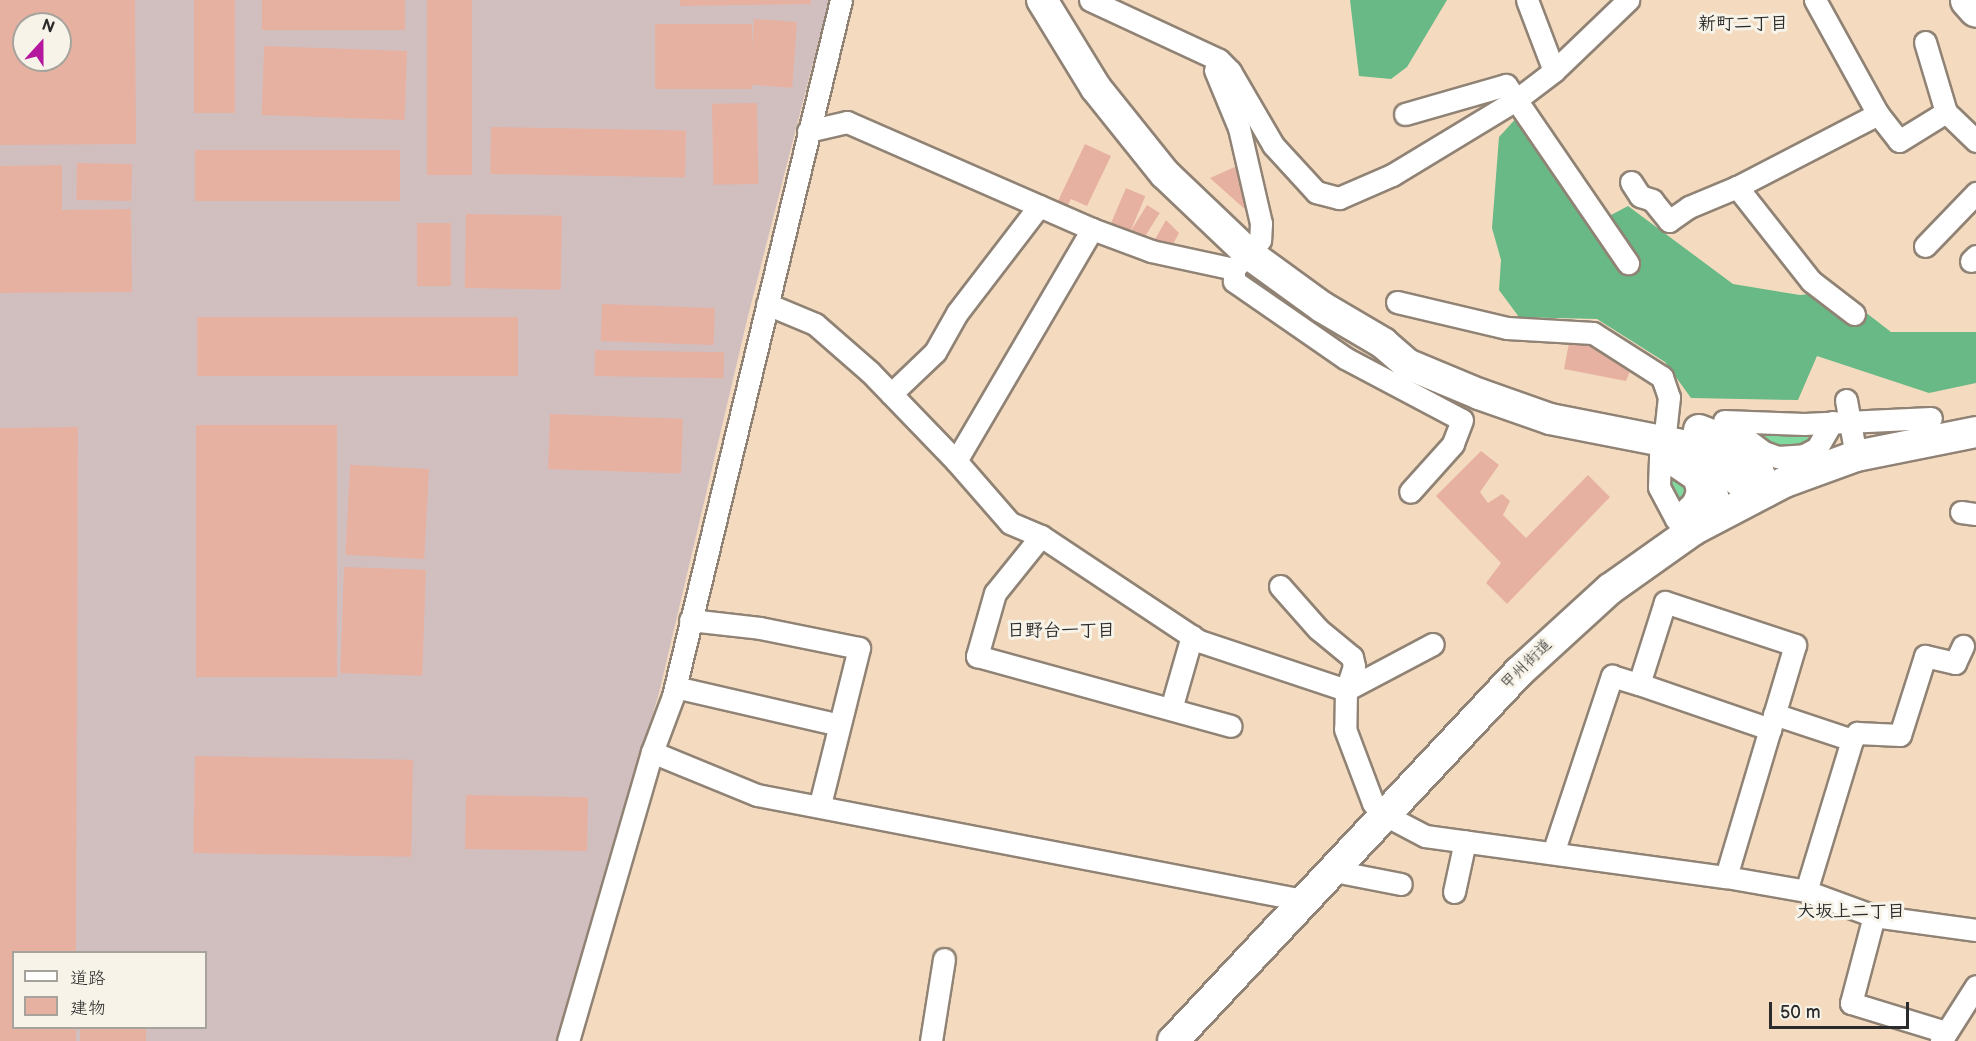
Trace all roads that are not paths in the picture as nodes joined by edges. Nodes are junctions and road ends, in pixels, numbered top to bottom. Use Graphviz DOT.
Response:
graph roads {
  1 [pos="841,0"];
  2 [pos="1042,0"];
  3 [pos="1090,0"];
  4 [pos="1527,0"];
  5 [pos="1628,0"];
  6 [pos="1815,0"];
  7 [pos="1967,0"];
  8 [pos="1976,10"];
  9 [pos="1924,42"];
  10 [pos="1206,51"];
  11 [pos="1554,71"];
  12 [pos="1516,100"];
  13 [pos="1946,112"];
  14 [pos="1405,114"];
  15 [pos="1878,114"];
  16 [pos="808,131"];
  17 [pos="1976,141"];
  18 [pos="1631,182"];
  19 [pos="1737,187"];
  20 [pos="1976,194"];
  21 [pos="1040,206"];
  22 [pos="1092,229"];
  23 [pos="1925,246"];
  24 [pos="1242,262"];
  25 [pos="1628,262"];
  26 [pos="1397,302"];
  27 [pos="767,304"];
  28 [pos="1854,314"];
  29 [pos="891,394"];
  30 [pos="1846,400"];
  31 [pos="1931,418"];
  32 [pos="1841,422"];
  33 [pos="1976,432"];
  34 [pos="1664,441"];
  35 [pos="1856,456"];
  36 [pos="956,461"];
  37 [pos="1410,492"];
  38 [pos="1765,492"];
  39 [pos="1693,530"];
  40 [pos="1041,536"];
  41 [pos="1280,586"];
  42 [pos="690,620"];
  43 [pos="1192,636"];
  44 [pos="1433,644"];
  45 [pos="1963,646"];
  46 [pos="1639,684"];
  47 [pos="675,687"];
  48 [pos="1346,690"];
  49 [pos="1171,709"];
  50 [pos="1772,721"];
  51 [pos="839,725"];
  52 [pos="1231,726"];
  53 [pos="1852,740"];
  54 [pos="652,752"];
  55 [pos="820,805"];
  56 [pos="1385,815"];
  57 [pos="1465,842"];
  58 [pos="1553,853"];
  59 [pos="1334,870"];
  60 [pos="1726,877"];
  61 [pos="1401,884"];
  62 [pos="1806,891"];
  63 [pos="1454,892"];
  64 [pos="1303,900"];
  65 [pos="1874,916"];
  66 [pos="1976,930"];
  67 [pos="944,959"];
  68 [pos="1976,986"];
  69 [pos="1944,1036"];
  70 [pos="568,1041"];
  71 [pos="931,1041"];
  72 [pos="1173,1041"];
  1 -- 16 [label="street"];
  2 -- 24 [label="main road"];
  3 -- 10 [label="street"];
  4 -- 11 [label="street"];
  5 -- 11 [label="street"];
  6 -- 15 [label="street"];
  7 -- 8 [label="highway"];
  9 -- 13 [label="street"];
  10 -- 12 [label="street"];
  10 -- 24 [label="street"];
  11 -- 12 [label="street"];
  12 -- 14 [label="street"];
  12 -- 25 [label="street"];
  13 -- 15 [label="street"];
  13 -- 17 [label="street"];
  15 -- 19 [label="street"];
  16 -- 21 [label="street"];
  16 -- 27 [label="street"];
  18 -- 19 [label="street"];
  19 -- 28 [label="street"];
  20 -- 23 [label="street"];
  21 -- 22 [label="street"];
  21 -- 29 [label="street"];
  22 -- 24 [label="street"];
  22 -- 36 [label="street"];
  24 -- 34 [label="main road"];
  24 -- 37 [label="street"];
  26 -- 34 [label="street"];
  27 -- 29 [label="street"];
  27 -- 42 [label="street"];
  29 -- 36 [label="street"];
  30 -- 32 [label="street"];
  31 -- 32 [label="street"];
  32 -- 35 [label="street"];
  33 -- 35 [label="main road, 甲州街道"];
  34 -- 38 [label="main road"];
  34 -- 39 [label="main road"];
  35 -- 38 [label="main road, 甲州街道"];
  36 -- 40 [label="street"];
  38 -- 39 [label="main road, 甲州街道"];
  39 -- 56 [label="main road, 甲州街道"];
  40 -- 43 [label="street"];
  40 -- 49 [label="street"];
  41 -- 48 [label="street"];
  42 -- 47 [label="street"];
  42 -- 51 [label="street"];
  43 -- 48 [label="street"];
  43 -- 49 [label="street"];
  44 -- 48 [label="street"];
  45 -- 53 [label="street"];
  46 -- 50 [label="street"];
  46 -- 50 [label="street"];
  46 -- 58 [label="street"];
  47 -- 51 [label="street"];
  47 -- 54 [label="street"];
  48 -- 56 [label="street"];
  49 -- 52 [label="street"];
  50 -- 53 [label="street"];
  50 -- 60 [label="street"];
  51 -- 55 [label="street"];
  53 -- 62 [label="street"];
  54 -- 55 [label="street"];
  54 -- 70 [label="street"];
  55 -- 64 [label="street"];
  56 -- 57 [label="street"];
  56 -- 59 [label="main road, 甲州街道"];
  57 -- 58 [label="street"];
  57 -- 63 [label="street"];
  58 -- 60 [label="street"];
  59 -- 61 [label="street"];
  59 -- 64 [label="main road, 甲州街道"];
  60 -- 62 [label="street"];
  62 -- 65 [label="street"];
  64 -- 72 [label="main road, 甲州街道"];
  65 -- 66 [label="street"];
  65 -- 69 [label="street"];
  67 -- 71 [label="street"];
  68 -- 69 [label="street"];
}
